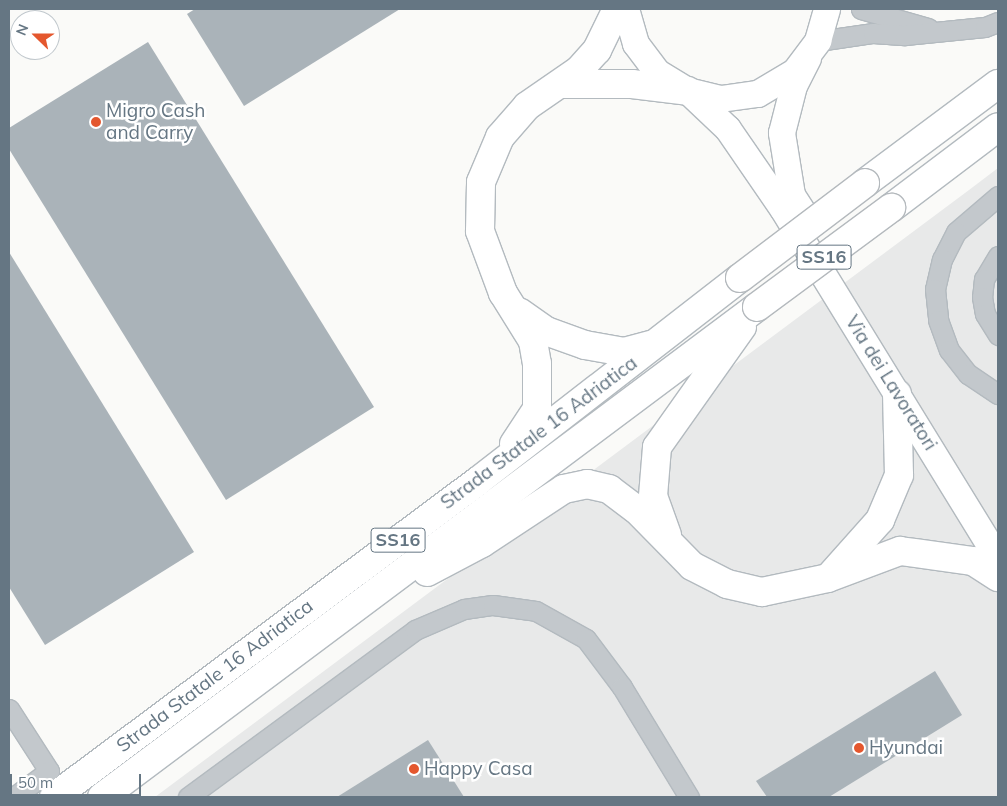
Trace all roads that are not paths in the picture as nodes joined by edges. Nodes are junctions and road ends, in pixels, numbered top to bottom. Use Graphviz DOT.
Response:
graph roads {
  1 [pos="617,9"];
  2 [pos="626,9"];
  3 [pos="827,9"];
  4 [pos="861,9"];
  5 [pos="998,22"];
  6 [pos="937,31"];
  7 [pos="813,49"];
  8 [pos="561,84"];
  9 [pos="998,84"];
  10 [pos="688,92"];
  11 [pos="998,127"];
  12 [pos="998,196"];
  13 [pos="788,202"];
  14 [pos="998,256"];
  15 [pos="503,293"];
  16 [pos="757,307"];
  17 [pos="998,336"];
  18 [pos="655,344"];
  19 [pos="897,394"];
  20 [pos="998,394"];
  21 [pos="478,480"];
  22 [pos="998,530"];
  23 [pos="671,543"];
  24 [pos="998,558"];
  25 [pos="998,577"];
  26 [pos="828,578"];
  27 [pos="354,610"];
  28 [pos="9,709"];
  29 [pos="14,797"];
  30 [pos="54,797"];
  31 [pos="102,797"];
  32 [pos="188,797"];
  33 [pos="689,797"];
  1 -- 8 [label="highway"];
  2 -- 10 [label="main road"];
  3 -- 7 [label="main road"];
  4 -- 6 [label="street"];
  5 -- 6 [label="street"];
  6 -- 7 [label="street"];
  7 -- 10 [label="main road"];
  7 -- 13 [label="main road"];
  8 -- 10 [label="highway"];
  8 -- 15 [label="highway"];
  9 -- 18 [label="highway, Strada Statale 16 Adriatica / SS16, bridge"];
  10 -- 13 [label="main road"];
  11 -- 16 [label="highway, Strada Statale 16 Adriatica / SS16, bridge"];
  12 -- 20 [label="street"];
  13 -- 19 [label="main road, Via dei Lavoratori"];
  13 -- 22 [label="main road, Via dei Lavoratori"];
  14 -- 17 [label="street"];
  15 -- 18 [label="highway"];
  15 -- 21 [label="highway"];
  16 -- 23 [label="highway"];
  16 -- 27 [label="highway, Strada Statale 16 Adriatica / SS16"];
  18 -- 21 [label="highway, Strada Statale 16 Adriatica / SS16"];
  19 -- 24 [label="main road, Via dei Lavoratori"];
  19 -- 26 [label="highway"];
  21 -- 30 [label="highway, Strada Statale 16 Adriatica / SS16"];
  23 -- 26 [label="highway"];
  23 -- 27 [label="highway"];
  25 -- 26 [label="highway"];
  27 -- 31 [label="highway, Strada Statale 16 Adriatica / SS16"];
  28 -- 29 [label="street"];
  32 -- 33 [label="street"];
}
